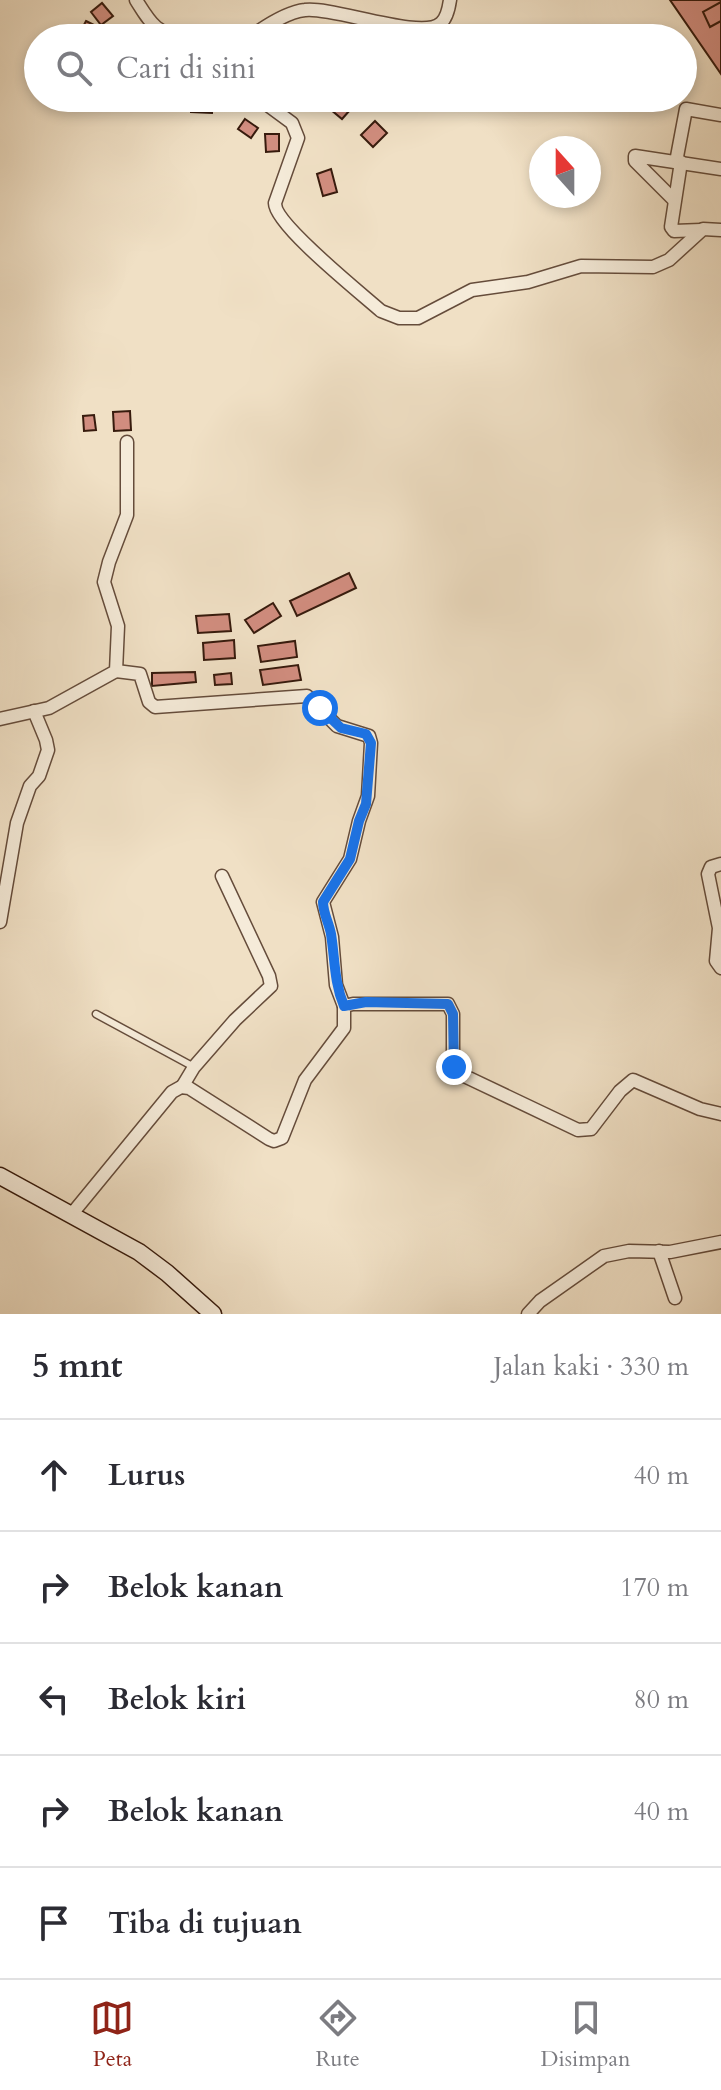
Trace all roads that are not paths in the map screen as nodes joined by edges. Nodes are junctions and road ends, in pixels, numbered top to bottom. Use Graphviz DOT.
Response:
graph roads {
  1 [pos="136,0"];
  2 [pos="450,0"];
  3 [pos="153,24"];
  4 [pos="273,24"];
  5 [pos="386,24"];
  6 [pos="440,24"];
  7 [pos="697,111"];
  8 [pos="277,112"];
  9 [pos="686,112"];
  10 [pos="721,115"];
  11 [pos="679,162"];
  12 [pos="721,169"];
  13 [pos="674,200"];
  14 [pos="701,230"];
  15 [pos="721,230"];
  16 [pos="127,442"];
  17 [pos="116,671"];
  18 [pos="34,711"];
  19 [pos="0,719"];
  20 [pos="721,864"];
  21 [pos="222,876"];
  22 [pos="0,922"];
  23 [pos="721,968"];
  24 [pos="344,1006"];
  25 [pos="96,1014"];
  26 [pos="194,1067"];
  27 [pos="182,1087"];
  28 [pos="721,1114"];
  29 [pos="0,1176"];
  30 [pos="71,1215"];
  31 [pos="721,1242"];
  32 [pos="659,1251"];
  33 [pos="675,1298"];
  34 [pos="213,1314"];
  35 [pos="528,1314"];
  1 -- 3 [label="street"];
  2 -- 6 [label="street"];
  4 -- 5 [label="street"];
  7 -- 10 [label="street"];
  8 -- 14 [label="street"];
  9 -- 11 [label="street"];
  11 -- 12 [label="street"];
  11 -- 13 [label="street"];
  11 -- 13 [label="street"];
  13 -- 14 [label="street"];
  14 -- 15 [label="street"];
  16 -- 17 [label="street"];
  17 -- 18 [label="street"];
  17 -- 24 [label="street"];
  18 -- 19 [label="street"];
  18 -- 22 [label="street"];
  20 -- 23 [label="street"];
  21 -- 26 [label="street"];
  24 -- 27 [label="street"];
  24 -- 28 [label="street"];
  25 -- 26 [label="lane"];
  26 -- 27 [label="street"];
  27 -- 30 [label="street"];
  29 -- 30 [label="main road"];
  30 -- 34 [label="main road"];
  31 -- 32 [label="street"];
  32 -- 33 [label="street"];
  32 -- 35 [label="street"];
}
